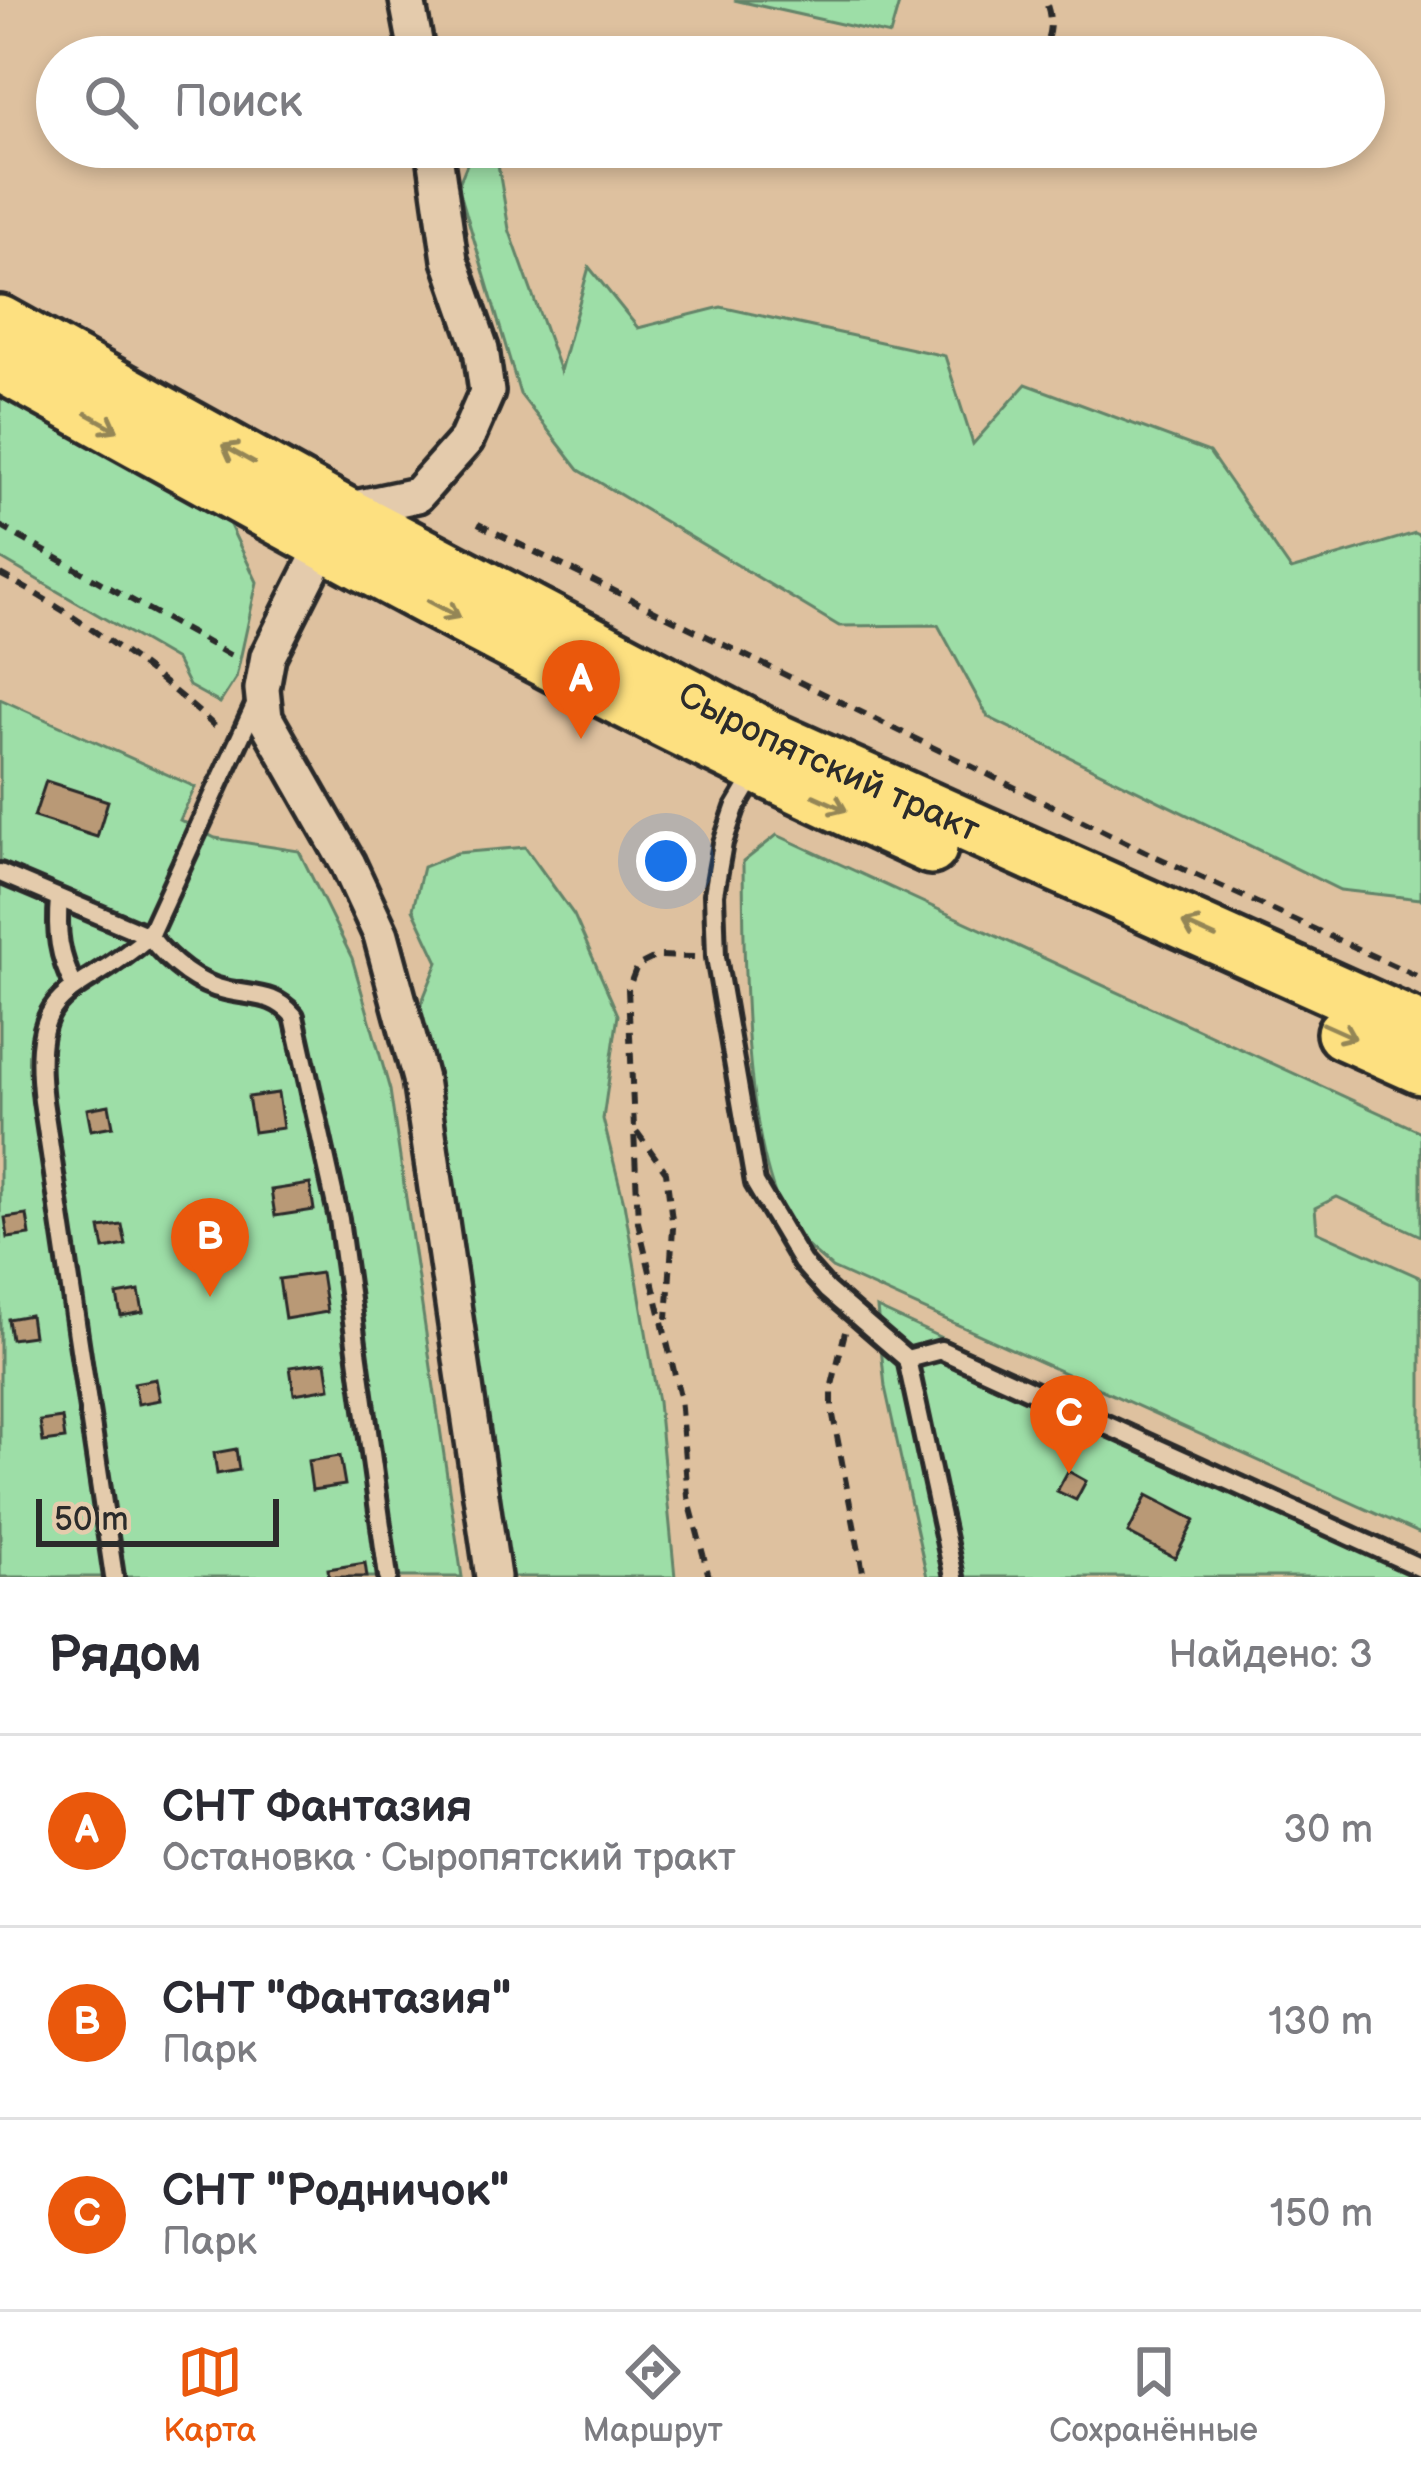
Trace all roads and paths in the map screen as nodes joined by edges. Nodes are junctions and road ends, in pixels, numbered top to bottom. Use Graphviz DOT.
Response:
graph roads {
  1 [pos="406,0"];
  2 [pos="1045,0"];
  3 [pos="414,36"];
  4 [pos="1049,36"];
  5 [pos="437,168"];
  6 [pos="0,322"];
  7 [pos="0,365"];
  8 [pos="478,524"];
  9 [pos="0,526"];
  10 [pos="332,528"];
  11 [pos="0,574"];
  12 [pos="263,682"];
  13 [pos="236,746"];
  14 [pos="758,771"];
  15 [pos="0,873"];
  16 [pos="59,899"];
  17 [pos="148,936"];
  18 [pos="716,957"];
  19 [pos="1421,978"];
  20 [pos="74,986"];
  21 [pos="1421,1029"];
  22 [pos="1421,1068"];
  23 [pos="635,1129"];
  24 [pos="852,1312"];
  25 [pos="667,1328"];
  26 [pos="907,1359"];
  27 [pos="1421,1568"];
  28 [pos="114,1577"];
  29 [pos="388,1577"];
  30 [pos="493,1577"];
  31 [pos="709,1577"];
  32 [pos="864,1577"];
  33 [pos="954,1577"];
  1 -- 3 [label="street"];
  2 -- 4 [label="path"];
  5 -- 10 [label="street"];
  10 -- 6 [label="main road, Сыропятский тракт, one-way"];
  7 -- 10 [label="main road, Сыропятский тракт, one-way"];
  8 -- 19 [label="path"];
  9 -- 12 [label="path"];
  10 -- 12 [label="street"];
  10 -- 14 [label="main road, Сыропятский тракт, one-way"];
  21 -- 10 [label="main road, Сыропятский тракт, one-way"];
  11 -- 13 [label="path"];
  12 -- 13 [label="lane"];
  12 -- 30 [label="street"];
  13 -- 17 [label="lane"];
  14 -- 18 [label="lane"];
  14 -- 22 [label="main road, Сыропятский тракт, one-way"];
  15 -- 16 [label="lane"];
  16 -- 17 [label="lane"];
  16 -- 20 [label="lane"];
  17 -- 20 [label="lane"];
  17 -- 29 [label="lane"];
  18 -- 23 [label="path"];
  18 -- 24 [label="lane"];
  20 -- 28 [label="lane"];
  23 -- 25 [label="path"];
  23 -- 25 [label="path"];
  24 -- 26 [label="lane"];
  24 -- 32 [label="path"];
  25 -- 31 [label="path"];
  26 -- 27 [label="lane"];
  26 -- 33 [label="lane"];
}
